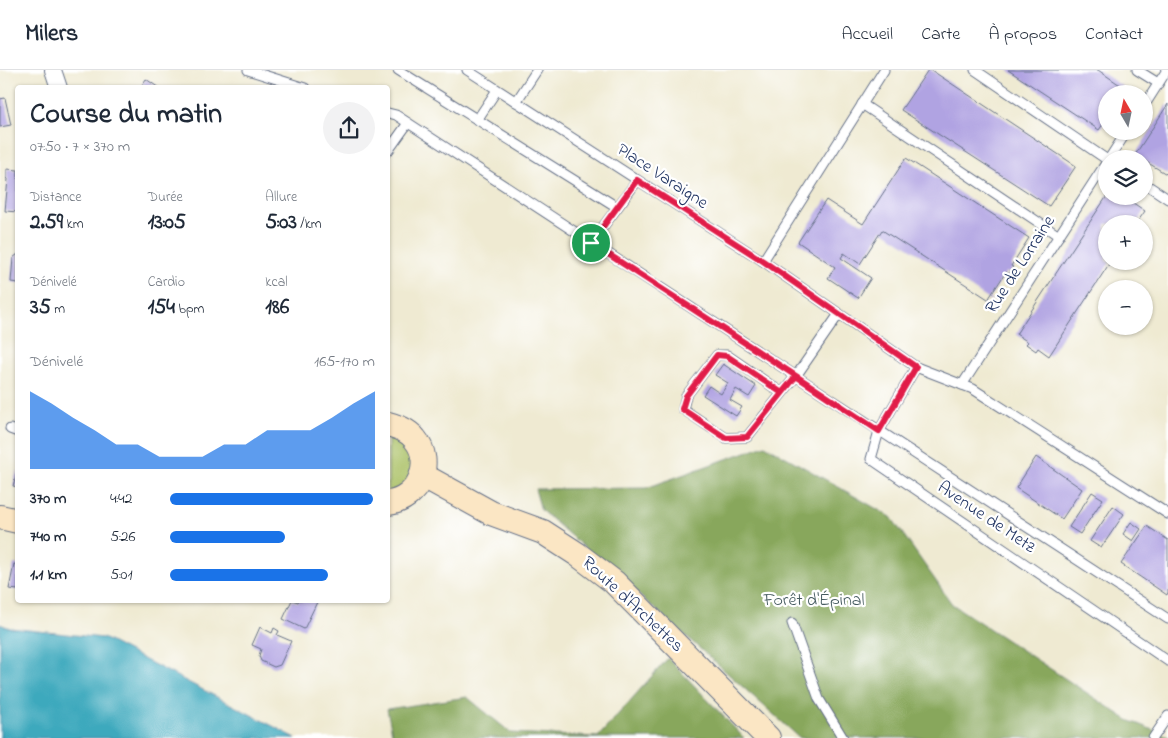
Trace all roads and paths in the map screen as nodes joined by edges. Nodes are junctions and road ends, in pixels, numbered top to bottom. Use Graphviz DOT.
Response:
graph roads {
  1 [pos="52,70"];
  2 [pos="248,70"];
  3 [pos="398,70"];
  4 [pos="467,70"];
  5 [pos="537,70"];
  6 [pos="884,70"];
  7 [pos="975,70"];
  8 [pos="1137,70"];
  9 [pos="1167,70"];
  10 [pos="1158,84"];
  11 [pos="59,85"];
  12 [pos="296,85"];
  13 [pos="498,90"];
  14 [pos="1153,92"];
  15 [pos="516,102"];
  16 [pos="862,104"];
  17 [pos="390,114"];
  18 [pos="477,120"];
  19 [pos="408,123"];
  20 [pos="390,148"];
  21 [pos="1098,154"];
  22 [pos="1098,174"];
  23 [pos="637,180"];
  24 [pos="1153,189"];
  25 [pos="1168,199"];
  26 [pos="617,207"];
  27 [pos="1059,236"];
  28 [pos="591,243"];
  29 [pos="763,261"];
  30 [pos="839,314"];
  31 [pos="916,367"];
  32 [pos="796,376"];
  33 [pos="962,385"];
  34 [pos="782,393"];
  35 [pos="390,425"];
  36 [pos="879,431"];
  37 [pos="422,475"];
  38 [pos="390,503"];
  39 [pos="1168,514"];
  40 [pos="0,517"];
  41 [pos="15,520"];
  42 [pos="1168,619"];
  43 [pos="792,623"];
  44 [pos="1168,661"];
  45 [pos="1168,716"];
  46 [pos="768,738"];
  47 [pos="843,738"];
  48 [pos="1153,738"];
  1 -- 11 [label="street"];
  2 -- 12 [label="lane"];
  3 -- 18 [label="lane"];
  4 -- 13 [label="lane, Place Varaigne"];
  5 -- 15 [label="lane"];
  6 -- 16 [label="lane"];
  7 -- 21 [label="lane"];
  8 -- 10 [label="lane"];
  9 -- 10 [label="lane"];
  10 -- 14 [label="lane"];
  13 -- 15 [label="lane, Place Varaigne"];
  13 -- 18 [label="lane"];
  15 -- 23 [label="lane, Place Varaigne"];
  16 -- 27 [label="lane"];
  16 -- 29 [label="lane"];
  17 -- 19 [label="lane"];
  18 -- 26 [label="lane"];
  19 -- 20 [label="lane"];
  19 -- 28 [label="lane"];
  22 -- 27 [label="lane, Rue de Lorraine"];
  23 -- 26 [label="lane"];
  23 -- 29 [label="lane, Place Varaigne"];
  24 -- 25 [label="lane"];
  26 -- 28 [label="lane"];
  27 -- 33 [label="lane, Rue de Lorraine"];
  28 -- 32 [label="lane"];
  29 -- 30 [label="lane, Place Varaigne"];
  30 -- 31 [label="lane"];
  30 -- 32 [label="lane"];
  31 -- 33 [label="lane"];
  31 -- 36 [label="lane, Avenue de Metz"];
  32 -- 34 [label="lane"];
  32 -- 36 [label="lane"];
  33 -- 39 [label="lane"];
  34 -- 34 [label="lane"];
  35 -- 37 [label="street"];
  36 -- 42 [label="lane"];
  36 -- 44 [label="lane, Avenue de Metz"];
  37 -- 38 [label="street"];
  37 -- 46 [label="street, Route d'Archettes"];
  40 -- 41 [label="street"];
  43 -- 47 [label="lane"];
  45 -- 48 [label="lane"];
}
